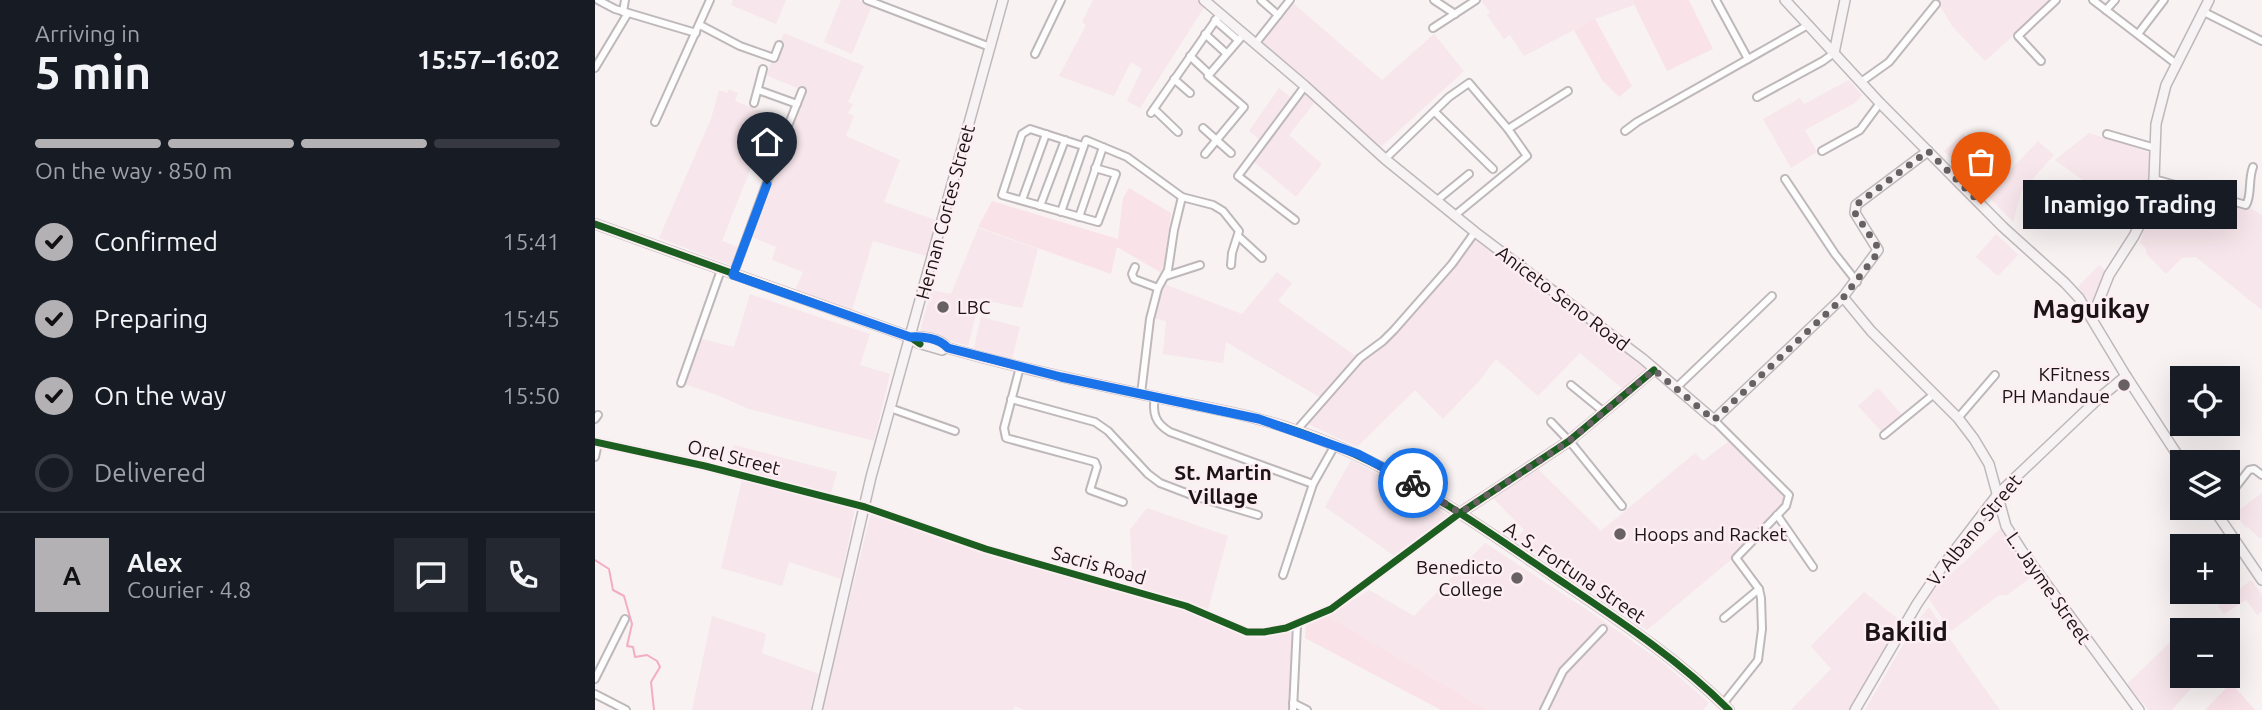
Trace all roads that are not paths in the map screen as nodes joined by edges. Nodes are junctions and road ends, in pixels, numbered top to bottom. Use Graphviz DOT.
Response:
graph roads {
  1 [pos="625,0"];
  2 [pos="711,0"];
  3 [pos="867,0"];
  4 [pos="1003,0"];
  5 [pos="1061,0"];
  6 [pos="1204,0"];
  7 [pos="1261,0"];
  8 [pos="1290,0"];
  9 [pos="1434,0"];
  10 [pos="1476,0"];
  11 [pos="1716,0"];
  12 [pos="1784,0"];
  13 [pos="1845,0"];
  14 [pos="2056,0"];
  15 [pos="2093,0"];
  16 [pos="2115,0"];
  17 [pos="2164,0"];
  18 [pos="2209,0"];
  19 [pos="597,1"];
  20 [pos="1936,4"];
  21 [pos="2106,10"];
  22 [pos="626,12"];
  23 [pos="2204,12"];
  24 [pos="1455,14"];
  25 [pos="1278,15"];
  26 [pos="1218,17"];
  27 [pos="700,25"];
  28 [pos="1808,25"];
  29 [pos="1433,29"];
  30 [pos="696,33"];
  31 [pos="1205,34"];
  32 [pos="2138,34"];
  33 [pos="1241,37"];
  34 [pos="2262,41"];
  35 [pos="1255,44"];
  36 [pos="779,45"];
  37 [pos="990,47"];
  38 [pos="1226,52"];
  39 [pos="1834,53"];
  40 [pos="1035,54"];
  41 [pos="1190,56"];
  42 [pos="1748,60"];
  43 [pos="2041,61"];
  44 [pos="2175,63"];
  45 [pos="595,68"];
  46 [pos="762,69"];
  47 [pos="1208,73"];
  48 [pos="1174,79"];
  49 [pos="1861,82"];
  50 [pos="1305,86"];
  51 [pos="758,90"];
  52 [pos="1568,91"];
  53 [pos="802,92"];
  54 [pos="1189,93"];
  55 [pos="1757,97"];
  56 [pos="754,103"];
  57 [pos="1880,103"];
  58 [pos="797,104"];
  59 [pos="1434,112"];
  60 [pos="655,122"];
  61 [pos="1203,128"];
  62 [pos="1508,129"];
  63 [pos="1625,131"];
  64 [pos="1178,132"];
  65 [pos="1046,134"];
  66 [pos="2107,134"];
  67 [pos="1065,140"];
  68 [pos="1216,140"];
  69 [pos="1083,146"];
  70 [pos="1103,147"];
  71 [pos="2155,148"];
  72 [pos="1822,150"];
  73 [pos="1928,151"];
  74 [pos="1231,153"];
  75 [pos="1205,154"];
  76 [pos="1385,159"];
  77 [pos="2253,167"];
  78 [pos="1095,169"];
  79 [pos="1493,169"];
  80 [pos="1469,174"];
  81 [pos="1785,179"];
  82 [pos="2154,179"];
  83 [pos="1182,197"];
  84 [pos="1022,200"];
  85 [pos="1436,201"];
  86 [pos="1040,206"];
  87 [pos="1061,212"];
  88 [pos="1454,215"];
  89 [pos="1079,217"];
  90 [pos="1295,220"];
  91 [pos="595,224"];
  92 [pos="1475,232"];
  93 [pos="1238,236"];
  94 [pos="1262,258"];
  95 [pos="1200,265"];
  96 [pos="1231,265"];
  97 [pos="1135,267"];
  98 [pos="721,270"];
  99 [pos="733,275"];
  100 [pos="1166,275"];
  101 [pos="1857,282"];
  102 [pos="1159,288"];
  103 [pos="1772,296"];
  104 [pos="1843,298"];
  105 [pos="2092,317"];
  106 [pos="910,337"];
  107 [pos="1020,367"];
  108 [pos="1654,370"];
  109 [pos="1996,375"];
  110 [pos="2126,376"];
  111 [pos="681,383"];
  112 [pos="1571,384"];
  113 [pos="1676,388"];
  114 [pos="1141,394"];
  115 [pos="1934,394"];
  116 [pos="1155,397"];
  117 [pos="1011,400"];
  118 [pos="890,408"];
  119 [pos="1604,412"];
  120 [pos="1958,418"];
  121 [pos="1714,420"];
  122 [pos="1551,422"];
  123 [pos="955,431"];
  124 [pos="1296,431"];
  125 [pos="1884,435"];
  126 [pos="1569,441"];
  127 [pos="596,443"];
  128 [pos="1335,445"];
  129 [pos="2174,450"];
  130 [pos="595,457"];
  131 [pos="2262,475"];
  132 [pos="2240,482"];
  133 [pos="1313,484"];
  134 [pos="1998,494"];
  135 [pos="1123,502"];
  136 [pos="1622,506"];
  137 [pos="865,507"];
  138 [pos="1460,513"];
  139 [pos="1258,515"];
  140 [pos="1777,515"];
  141 [pos="2223,520"];
  142 [pos="1813,567"];
  143 [pos="1283,575"];
  144 [pos="2262,580"];
  145 [pos="1759,589"];
  146 [pos="1724,618"];
  147 [pos="625,620"];
  148 [pos="1297,625"];
  149 [pos="1603,629"];
  150 [pos="595,679"];
  151 [pos="595,694"];
  152 [pos="1293,707"];
  153 [pos="1726,707"];
  154 [pos="626,710"];
  155 [pos="817,710"];
  156 [pos="1307,710"];
  157 [pos="1544,710"];
  158 [pos="1855,710"];
  159 [pos="2139,710"];
  1 -- 22 [label="street"];
  2 -- 27 [label="street"];
  3 -- 37 [label="street"];
  4 -- 37 [label="main road, Hernan Cortes Street"];
  5 -- 40 [label="street"];
  6 -- 26 [label="main road, Aniceto Seno Road"];
  7 -- 25 [label="street"];
  8 -- 25 [label="street"];
  9 -- 24 [label="street"];
  10 -- 24 [label="street"];
  11 -- 42 [label="street"];
  12 -- 28 [label="main road"];
  13 -- 39 [label="main road"];
  14 -- 43 [label="street"];
  15 -- 21 [label="street"];
  16 -- 21 [label="street"];
  17 -- 32 [label="street"];
  18 -- 23 [label="main road"];
  19 -- 22 [label="street"];
  20 -- 49 [label="street"];
  21 -- 32 [label="street"];
  22 -- 30 [label="street"];
  22 -- 45 [label="street"];
  23 -- 34 [label="street"];
  23 -- 44 [label="main road"];
  24 -- 29 [label="street"];
  25 -- 35 [label="street"];
  26 -- 31 [label="street"];
  26 -- 33 [label="main road, Aniceto Seno Road"];
  27 -- 30 [label="street"];
  27 -- 36 [label="street"];
  28 -- 39 [label="main road"];
  28 -- 42 [label="street"];
  30 -- 60 [label="street"];
  31 -- 38 [label="street"];
  31 -- 41 [label="street"];
  32 -- 44 [label="street"];
  33 -- 35 [label="main road, Aniceto Seno Road"];
  33 -- 68 [label="street"];
  35 -- 50 [label="main road, Aniceto Seno Road"];
  37 -- 106 [label="main road, Hernan Cortes Street"];
  39 -- 49 [label="main road"];
  39 -- 55 [label="street"];
  41 -- 47 [label="street"];
  41 -- 48 [label="street"];
  42 -- 63 [label="street"];
  44 -- 71 [label="main road"];
  46 -- 51 [label="street"];
  48 -- 54 [label="street"];
  48 -- 64 [label="street"];
  49 -- 57 [label="main road"];
  50 -- 76 [label="main road, Aniceto Seno Road"];
  50 -- 90 [label="street"];
  51 -- 56 [label="street"];
  51 -- 58 [label="street"];
  52 -- 62 [label="street"];
  53 -- 58 [label="street"];
  57 -- 72 [label="street"];
  57 -- 73 [label="main road"];
  58 -- 99 [label="street"];
  59 -- 62 [label="street"];
  59 -- 76 [label="street"];
  59 -- 79 [label="street"];
  61 -- 68 [label="street"];
  62 -- 88 [label="street"];
  65 -- 67 [label="street"];
  65 -- 84 [label="street"];
  65 -- 84 [label="street"];
  66 -- 71 [label="street"];
  67 -- 69 [label="street"];
  67 -- 86 [label="street"];
  68 -- 74 [label="street"];
  68 -- 75 [label="street"];
  69 -- 70 [label="street"];
  69 -- 87 [label="street"];
  70 -- 78 [label="street"];
  70 -- 83 [label="street"];
  71 -- 82 [label="main road"];
  73 -- 101 [label="main road"];
  73 -- 105 [label="main road"];
  76 -- 85 [label="main road, Aniceto Seno Road"];
  77 -- 82 [label="street"];
  78 -- 89 [label="street"];
  78 -- 89 [label="street"];
  80 -- 85 [label="street"];
  81 -- 101 [label="street"];
  82 -- 105 [label="main road"];
  83 -- 93 [label="street"];
  83 -- 100 [label="street"];
  84 -- 86 [label="street"];
  85 -- 88 [label="main road, Aniceto Seno Road"];
  86 -- 87 [label="street"];
  87 -- 89 [label="street"];
  88 -- 92 [label="main road, Aniceto Seno Road"];
  91 -- 98 [label="main road, A. S. Fortuna Street"];
  92 -- 108 [label="main road, Aniceto Seno Road"];
  92 -- 124 [label="street"];
  93 -- 94 [label="street"];
  93 -- 96 [label="street"];
  95 -- 100 [label="street"];
  97 -- 102 [label="street"];
  98 -- 99 [label="main road, A. S. Fortuna Street"];
  98 -- 111 [label="street"];
  99 -- 106 [label="main road, A. S. Fortuna Street"];
  100 -- 102 [label="street"];
  101 -- 104 [label="main road"];
  102 -- 114 [label="street"];
  103 -- 113 [label="street"];
  104 -- 115 [label="main road, L. Jayme Street"];
  104 -- 121 [label="main road"];
  105 -- 110 [label="main road"];
  106 -- 107 [label="main road, A. S. Fortuna Street"];
  106 -- 118 [label="main road, Hernan Cortes Street"];
  107 -- 114 [label="main road, A. S. Fortuna Street"];
  107 -- 117 [label="street"];
  108 -- 113 [label="main road, Aniceto Seno Road"];
  108 -- 119 [label="main road"];
  109 -- 120 [label="street"];
  110 -- 129 [label="main road"];
  110 -- 134 [label="main road, V. Albano Street"];
  112 -- 119 [label="street"];
  113 -- 121 [label="main road, Aniceto Seno Road"];
  114 -- 116 [label="main road, A. S. Fortuna Street"];
  115 -- 120 [label="main road, L. Jayme Street"];
  115 -- 125 [label="street"];
  116 -- 124 [label="main road, A. S. Fortuna Street"];
  116 -- 133 [label="street"];
  117 -- 135 [label="street"];
  117 -- 139 [label="street"];
  118 -- 123 [label="street"];
  118 -- 137 [label="main road, Hernan Cortes Street"];
  119 -- 126 [label="main road"];
  120 -- 134 [label="main road, L. Jayme Street"];
  121 -- 140 [label="street, Aniceto Seno Road"];
  122 -- 126 [label="street"];
  124 -- 128 [label="main road, A. S. Fortuna Street"];
  126 -- 136 [label="street"];
  126 -- 138 [label="main road"];
  127 -- 130 [label="street"];
  127 -- 137 [label="street, Orel Street"];
  128 -- 133 [label="street"];
  128 -- 138 [label="main road, A. S. Fortuna Street"];
  131 -- 132 [label="street"];
  133 -- 143 [label="street"];
  134 -- 158 [label="main road, V. Albano Street"];
  134 -- 159 [label="main road, L. Jayme Street"];
  137 -- 148 [label="street, Sacris Road"];
  137 -- 155 [label="main road, Hernan Cortes Street"];
  138 -- 148 [label="street, Sacris Road"];
  138 -- 153 [label="main road, A. S. Fortuna Street"];
  140 -- 142 [label="street"];
  140 -- 145 [label="street"];
  141 -- 144 [label="main road"];
  145 -- 146 [label="street"];
  145 -- 153 [label="street"];
  147 -- 150 [label="street"];
  148 -- 152 [label="street"];
  149 -- 157 [label="street"];
  151 -- 154 [label="street"];
  152 -- 156 [label="street"];
}
